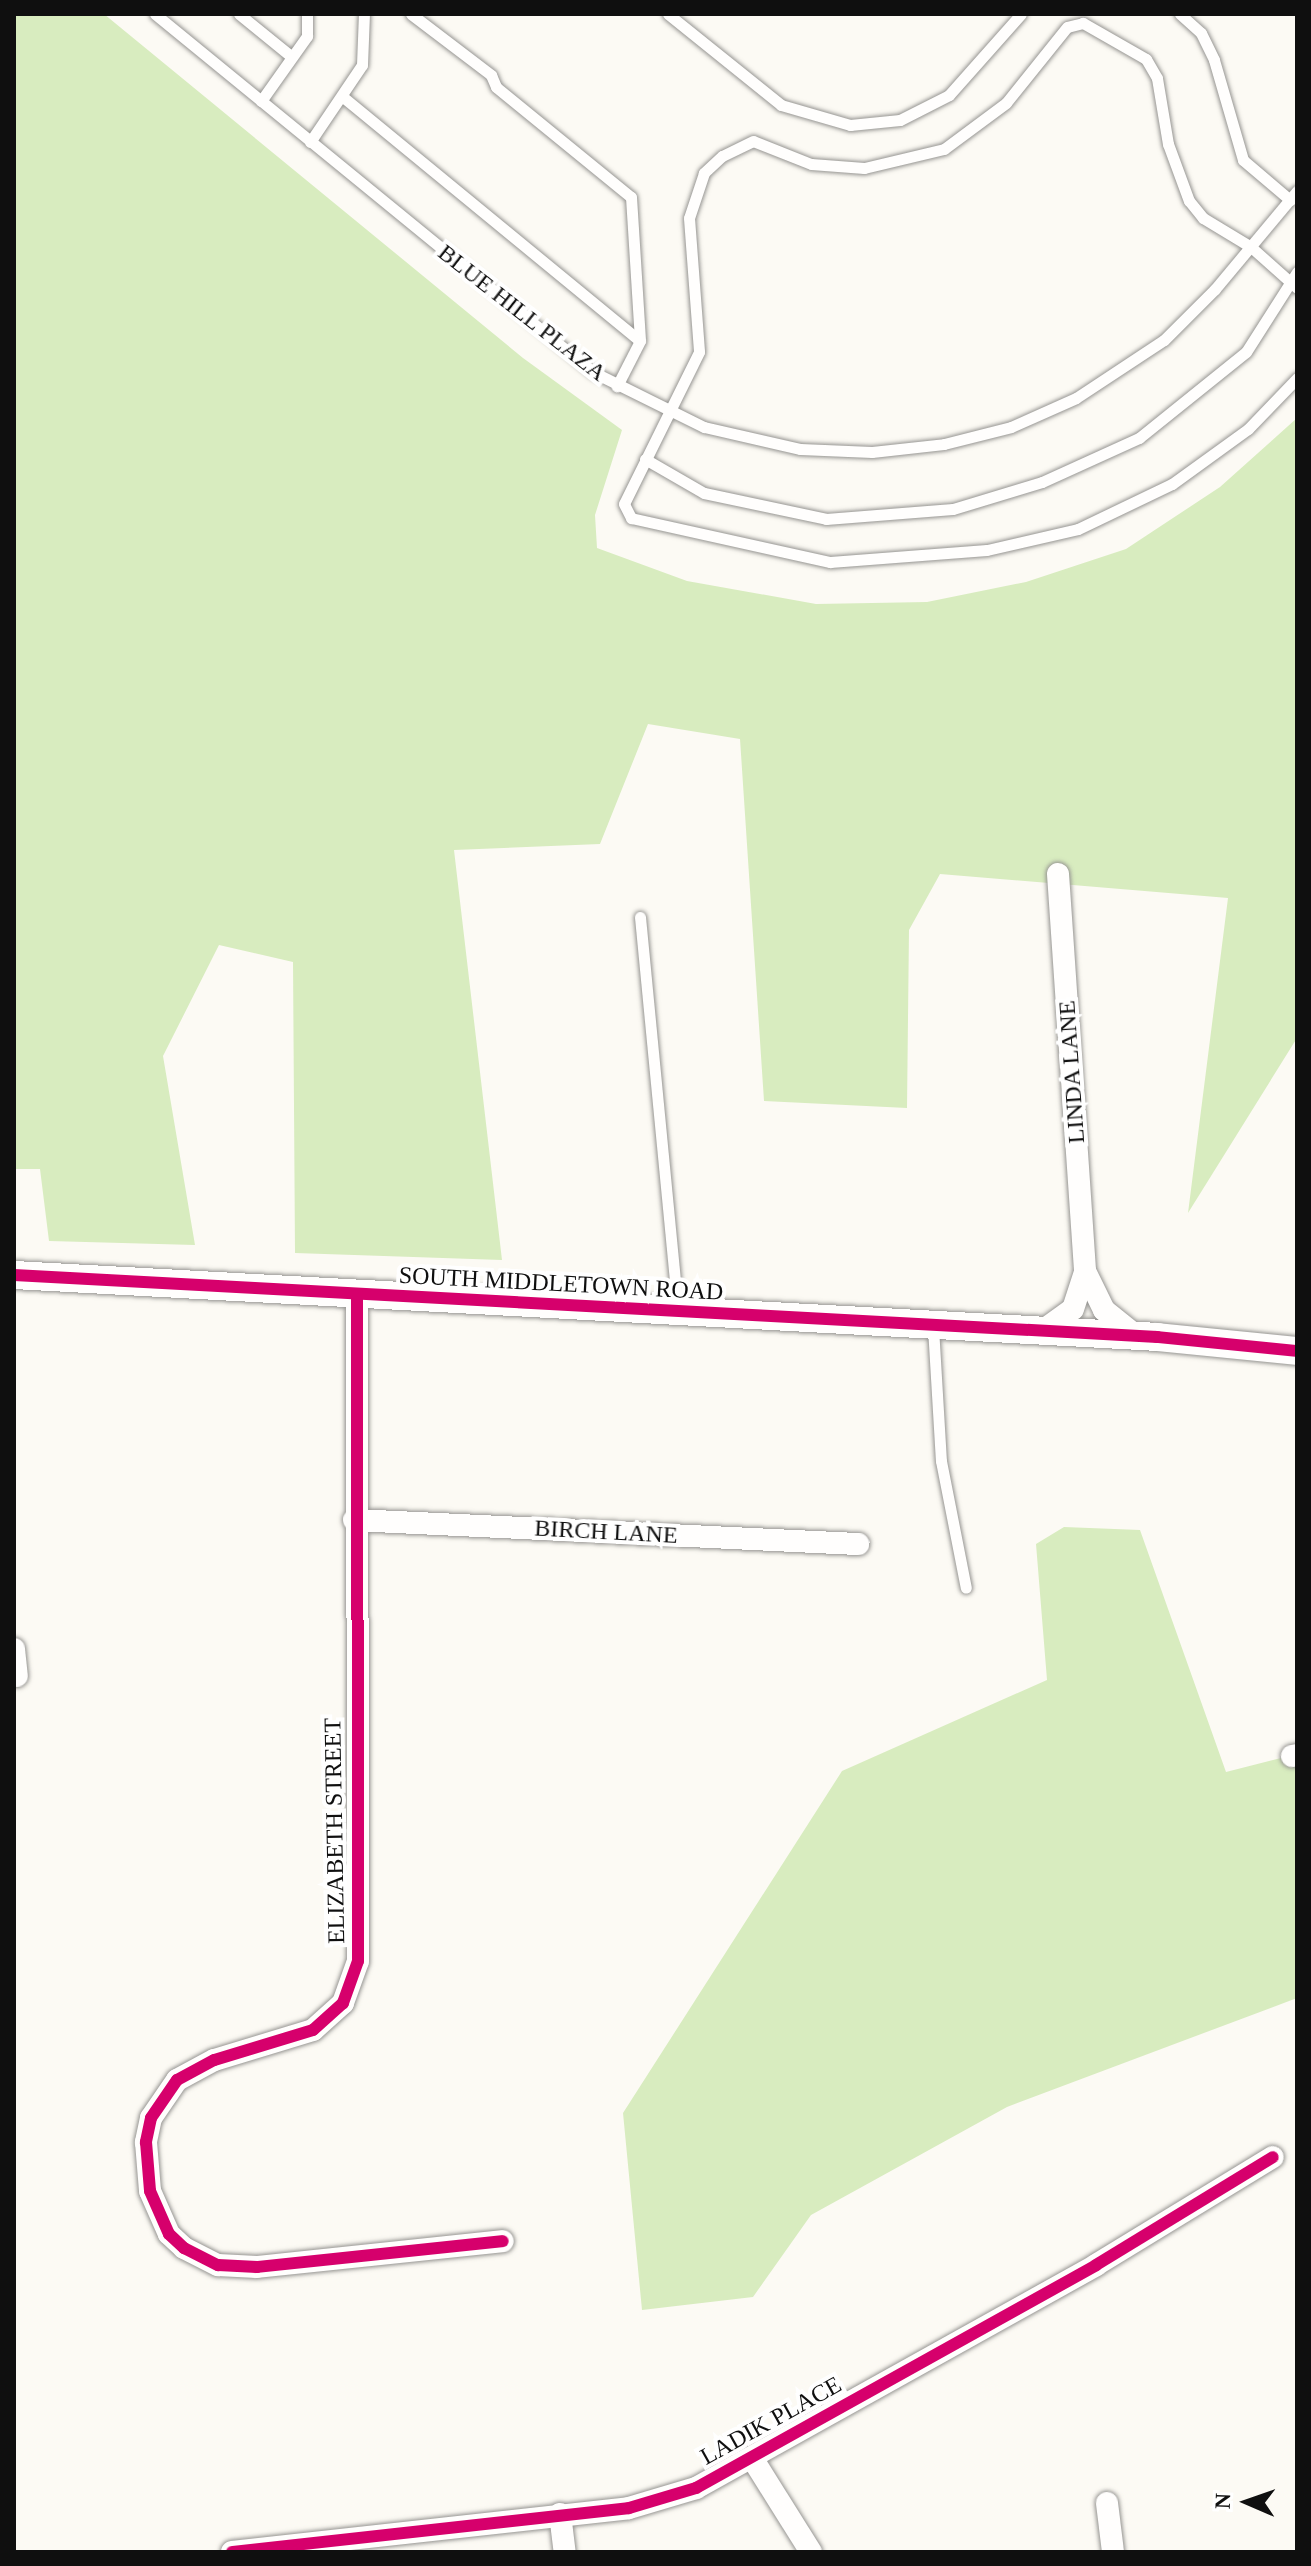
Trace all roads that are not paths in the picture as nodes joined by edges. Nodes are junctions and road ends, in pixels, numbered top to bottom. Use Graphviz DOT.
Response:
graph roads {
  1 [pos="155,14"];
  2 [pos="239,14"];
  3 [pos="307,14"];
  4 [pos="364,14"];
  5 [pos="411,14"];
  6 [pos="668,14"];
  7 [pos="1021,14"];
  8 [pos="1180,14"];
  9 [pos="292,57"];
  10 [pos="343,97"];
  11 [pos="261,101"];
  12 [pos="310,142"];
  13 [pos="1294,196"];
  14 [pos="1251,247"];
  15 [pos="1294,280"];
  16 [pos="640,341"];
  17 [pos="1297,378"];
  18 [pos="617,386"];
  19 [pos="668,412"];
  20 [pos="645,459"];
  21 [pos="1058,874"];
  22 [pos="640,917"];
  23 [pos="1085,1271"];
  24 [pos="14,1275"];
  25 [pos="357,1294"];
  26 [pos="678,1314"];
  27 [pos="933,1327"];
  28 [pos="1041,1332"];
  29 [pos="1140,1338"];
  30 [pos="1297,1351"];
  31 [pos="354,1520"];
  32 [pos="858,1544"];
  33 [pos="966,1588"];
  34 [pos="14,1649"];
  35 [pos="17,1676"];
  36 [pos="1273,2157"];
  37 [pos="503,2241"];
  38 [pos="752,2458"];
  39 [pos="1107,2503"];
  40 [pos="560,2514"];
  41 [pos="232,2552"];
  42 [pos="565,2552"];
  43 [pos="811,2552"];
  44 [pos="1113,2552"];
  1 -- 11 [label="lane, BLUE HILL PLAZA"];
  2 -- 9 [label="lane"];
  3 -- 9 [label="lane"];
  4 -- 10 [label="lane"];
  5 -- 16 [label="lane"];
  6 -- 7 [label="lane"];
  8 -- 13 [label="lane"];
  9 -- 11 [label="lane"];
  10 -- 12 [label="lane"];
  10 -- 16 [label="lane"];
  11 -- 12 [label="lane, BLUE HILL PLAZA"];
  12 -- 18 [label="lane, BLUE HILL PLAZA"];
  13 -- 14 [label="lane, BLUE HILL PLAZA"];
  14 -- 15 [label="lane"];
  14 -- 19 [label="lane, BLUE HILL PLAZA"];
  14 -- 19 [label="lane"];
  15 -- 20 [label="lane"];
  16 -- 18 [label="lane"];
  17 -- 20 [label="lane"];
  18 -- 19 [label="lane, BLUE HILL PLAZA"];
  19 -- 20 [label="lane"];
  21 -- 23 [label="street, LINDA LANE"];
  22 -- 26 [label="lane"];
  23 -- 28 [label="street, LINDA LANE"];
  23 -- 29 [label="street, LINDA LANE"];
  24 -- 25 [label="street, SOUTH MIDDLETOWN ROAD"];
  25 -- 26 [label="street, SOUTH MIDDLETOWN ROAD"];
  25 -- 31 [label="street, ELIZABETH STREET"];
  26 -- 27 [label="street, SOUTH MIDDLETOWN ROAD"];
  27 -- 28 [label="street, SOUTH MIDDLETOWN ROAD"];
  27 -- 33 [label="lane"];
  28 -- 29 [label="street, SOUTH MIDDLETOWN ROAD"];
  29 -- 30 [label="street, SOUTH MIDDLETOWN ROAD"];
  31 -- 32 [label="street, BIRCH LANE"];
  31 -- 37 [label="street, ELIZABETH STREET"];
  34 -- 35 [label="street"];
  36 -- 38 [label="street, LADIK PLACE"];
  38 -- 40 [label="street, LADIK PLACE"];
  38 -- 43 [label="street"];
  39 -- 44 [label="street"];
  40 -- 41 [label="street, LADIK PLACE"];
  40 -- 42 [label="street"];
}
